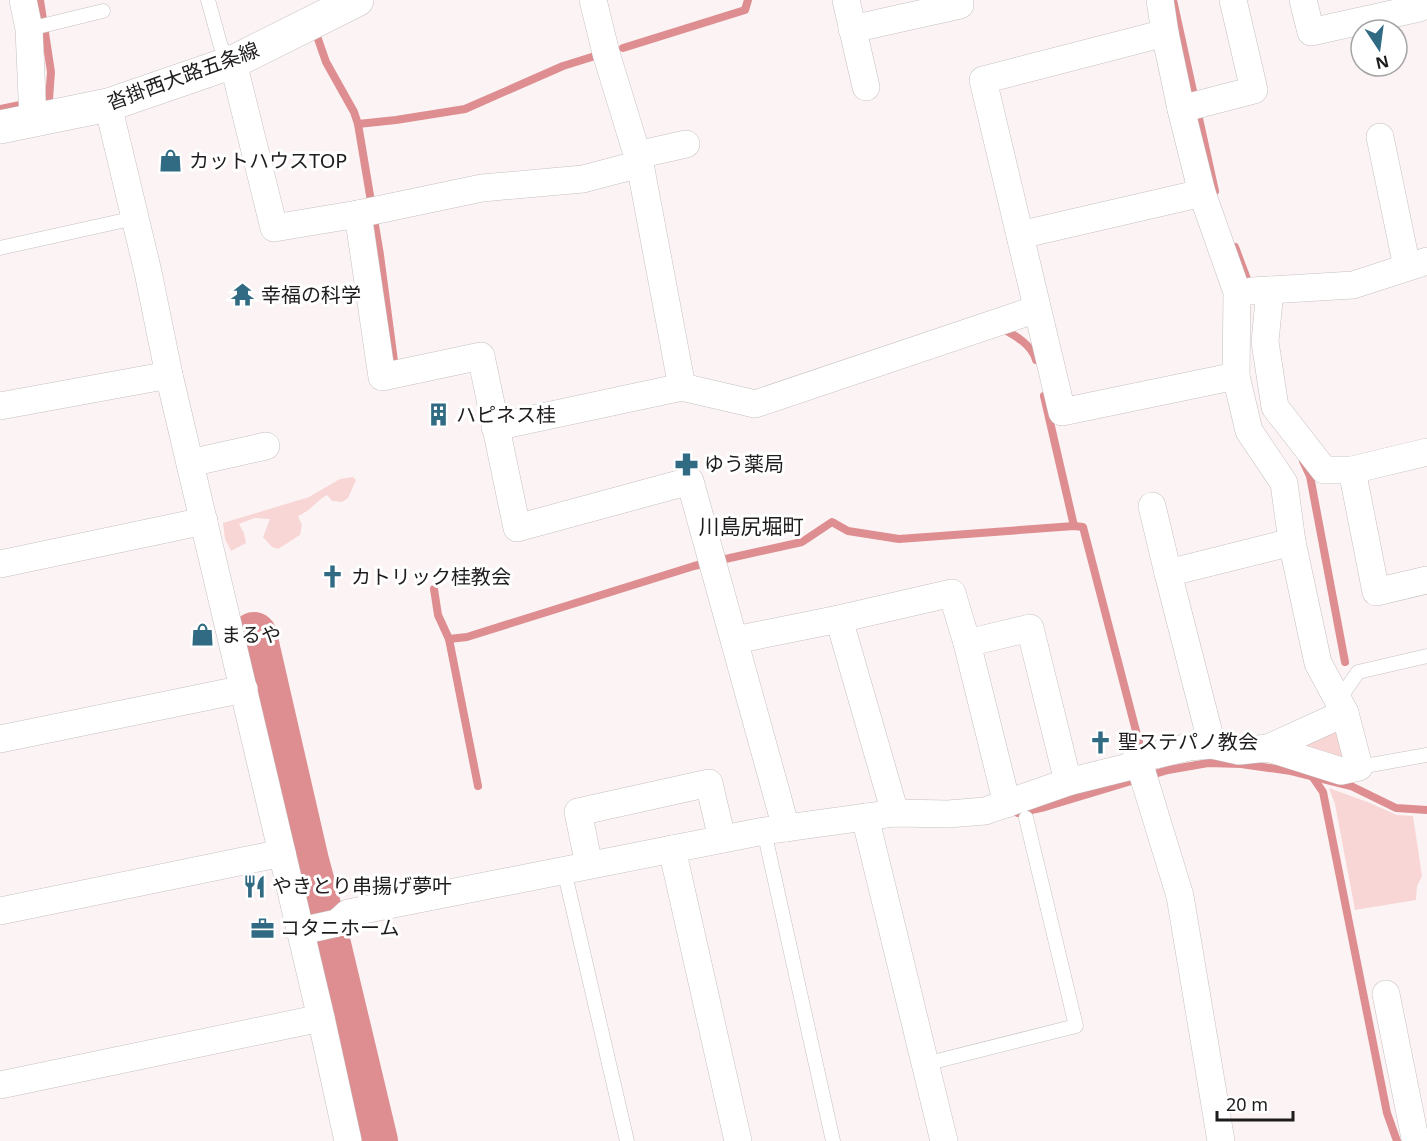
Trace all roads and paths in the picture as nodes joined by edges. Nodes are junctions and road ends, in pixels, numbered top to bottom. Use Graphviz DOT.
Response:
graph roads {
  1 [pos="23,0"];
  2 [pos="208,0"];
  3 [pos="357,0"];
  4 [pos="593,0"];
  5 [pos="846,0"];
  6 [pos="958,0"];
  7 [pos="1160,0"];
  8 [pos="1233,0"];
  9 [pos="1303,0"];
  10 [pos="1417,0"];
  11 [pos="103,11"];
  12 [pos="39,27"];
  13 [pos="852,29"];
  14 [pos="1165,33"];
  15 [pos="232,62"];
  16 [pos="866,87"];
  17 [pos="108,105"];
  18 [pos="1189,106"];
  19 [pos="33,120"];
  20 [pos="0,127"];
  21 [pos="1380,137"];
  22 [pos="686,144"];
  23 [pos="639,160"];
  24 [pos="1202,193"];
  25 [pos="368,212"];
  26 [pos="135,218"];
  27 [pos="1020,235"];
  28 [pos="0,248"];
  29 [pos="1417,264"];
  30 [pos="1252,291"];
  31 [pos="1037,309"];
  32 [pos="169,375"];
  33 [pos="1236,376"];
  34 [pos="682,387"];
  35 [pos="0,406"];
  36 [pos="495,427"];
  37 [pos="266,446"];
  38 [pos="1427,452"];
  39 [pos="190,463"];
  40 [pos="1352,470"];
  41 [pos="1152,506"];
  42 [pos="204,521"];
  43 [pos="1292,542"];
  44 [pos="0,564"];
  45 [pos="1168,573"];
  46 [pos="1427,580"];
  47 [pos="839,619"];
  48 [pos="735,640"];
  49 [pos="967,643"];
  50 [pos="1427,656"];
  51 [pos="244,689"];
  52 [pos="1342,707"];
  53 [pos="0,739"];
  54 [pos="1212,745"];
  55 [pos="1268,748"];
  56 [pos="1427,756"];
  57 [pos="1138,759"];
  58 [pos="1359,767"];
  59 [pos="1068,782"];
  60 [pos="1019,807"];
  61 [pos="895,813"];
  62 [pos="866,817"];
  63 [pos="775,829"];
  64 [pos="722,839"];
  65 [pos="672,849"];
  66 [pos="282,853"];
  67 [pos="577,868"];
  68 [pos="0,911"];
  69 [pos="301,931"];
  70 [pos="1386,994"];
  71 [pos="321,1018"];
  72 [pos="925,1064"];
  73 [pos="0,1085"];
  74 [pos="1415,1138"];
  75 [pos="348,1141"];
  76 [pos="627,1141"];
  77 [pos="738,1141"];
  78 [pos="833,1141"];
  79 [pos="944,1141"];
  80 [pos="1221,1141"];
  1 -- 12 [label="street"];
  2 -- 15 [label="lane"];
  3 -- 15 [label="main road, 沓掛西大路五条線"];
  4 -- 23 [label="street"];
  5 -- 13 [label="street"];
  6 -- 13 [label="street"];
  7 -- 14 [label="street"];
  8 -- 18 [label="street"];
  9 -- 10 [label="street"];
  11 -- 12 [label="lane"];
  12 -- 19 [label="street"];
  13 -- 16 [label="street"];
  14 -- 18 [label="street"];
  14 -- 27 [label="street"];
  15 -- 17 [label="main road, 沓掛西大路五条線"];
  15 -- 25 [label="street"];
  17 -- 19 [label="main road, 沓掛西大路五条線"];
  17 -- 26 [label="street"];
  18 -- 24 [label="street"];
  19 -- 20 [label="main road, 沓掛西大路五条線"];
  21 -- 29 [label="street"];
  22 -- 23 [label="street"];
  23 -- 25 [label="street"];
  23 -- 34 [label="street"];
  24 -- 27 [label="street"];
  24 -- 30 [label="street"];
  25 -- 36 [label="street"];
  26 -- 28 [label="lane"];
  26 -- 32 [label="street"];
  27 -- 31 [label="street"];
  29 -- 30 [label="street"];
  30 -- 33 [label="street"];
  30 -- 40 [label="street"];
  31 -- 33 [label="street"];
  31 -- 34 [label="street"];
  32 -- 35 [label="street"];
  32 -- 39 [label="street"];
  33 -- 43 [label="street"];
  34 -- 36 [label="street"];
  36 -- 48 [label="street"];
  37 -- 39 [label="street"];
  38 -- 40 [label="street"];
  39 -- 42 [label="street"];
  40 -- 46 [label="street"];
  41 -- 45 [label="street"];
  42 -- 44 [label="street"];
  42 -- 51 [label="street"];
  43 -- 45 [label="street"];
  43 -- 52 [label="street"];
  45 -- 54 [label="street"];
  47 -- 48 [label="street"];
  47 -- 49 [label="street"];
  47 -- 61 [label="street"];
  48 -- 63 [label="street"];
  49 -- 59 [label="street"];
  49 -- 60 [label="street"];
  50 -- 52 [label="lane"];
  51 -- 53 [label="street"];
  51 -- 66 [label="street"];
  52 -- 55 [label="street"];
  52 -- 58 [label="street"];
  54 -- 55 [label="street"];
  54 -- 57 [label="street"];
  55 -- 58 [label="street"];
  56 -- 58 [label="lane"];
  57 -- 59 [label="street"];
  57 -- 80 [label="street"];
  59 -- 60 [label="street"];
  60 -- 61 [label="street"];
  60 -- 72 [label="lane"];
  61 -- 62 [label="street"];
  62 -- 63 [label="street"];
  62 -- 72 [label="street"];
  63 -- 64 [label="street"];
  63 -- 78 [label="lane"];
  64 -- 65 [label="street"];
  64 -- 67 [label="street"];
  65 -- 67 [label="street"];
  65 -- 77 [label="street"];
  66 -- 68 [label="street"];
  66 -- 69 [label="street"];
  67 -- 69 [label="street"];
  67 -- 76 [label="lane"];
  69 -- 71 [label="street"];
  70 -- 74 [label="street"];
  71 -- 73 [label="street"];
  71 -- 75 [label="street"];
  72 -- 79 [label="street"];
}
